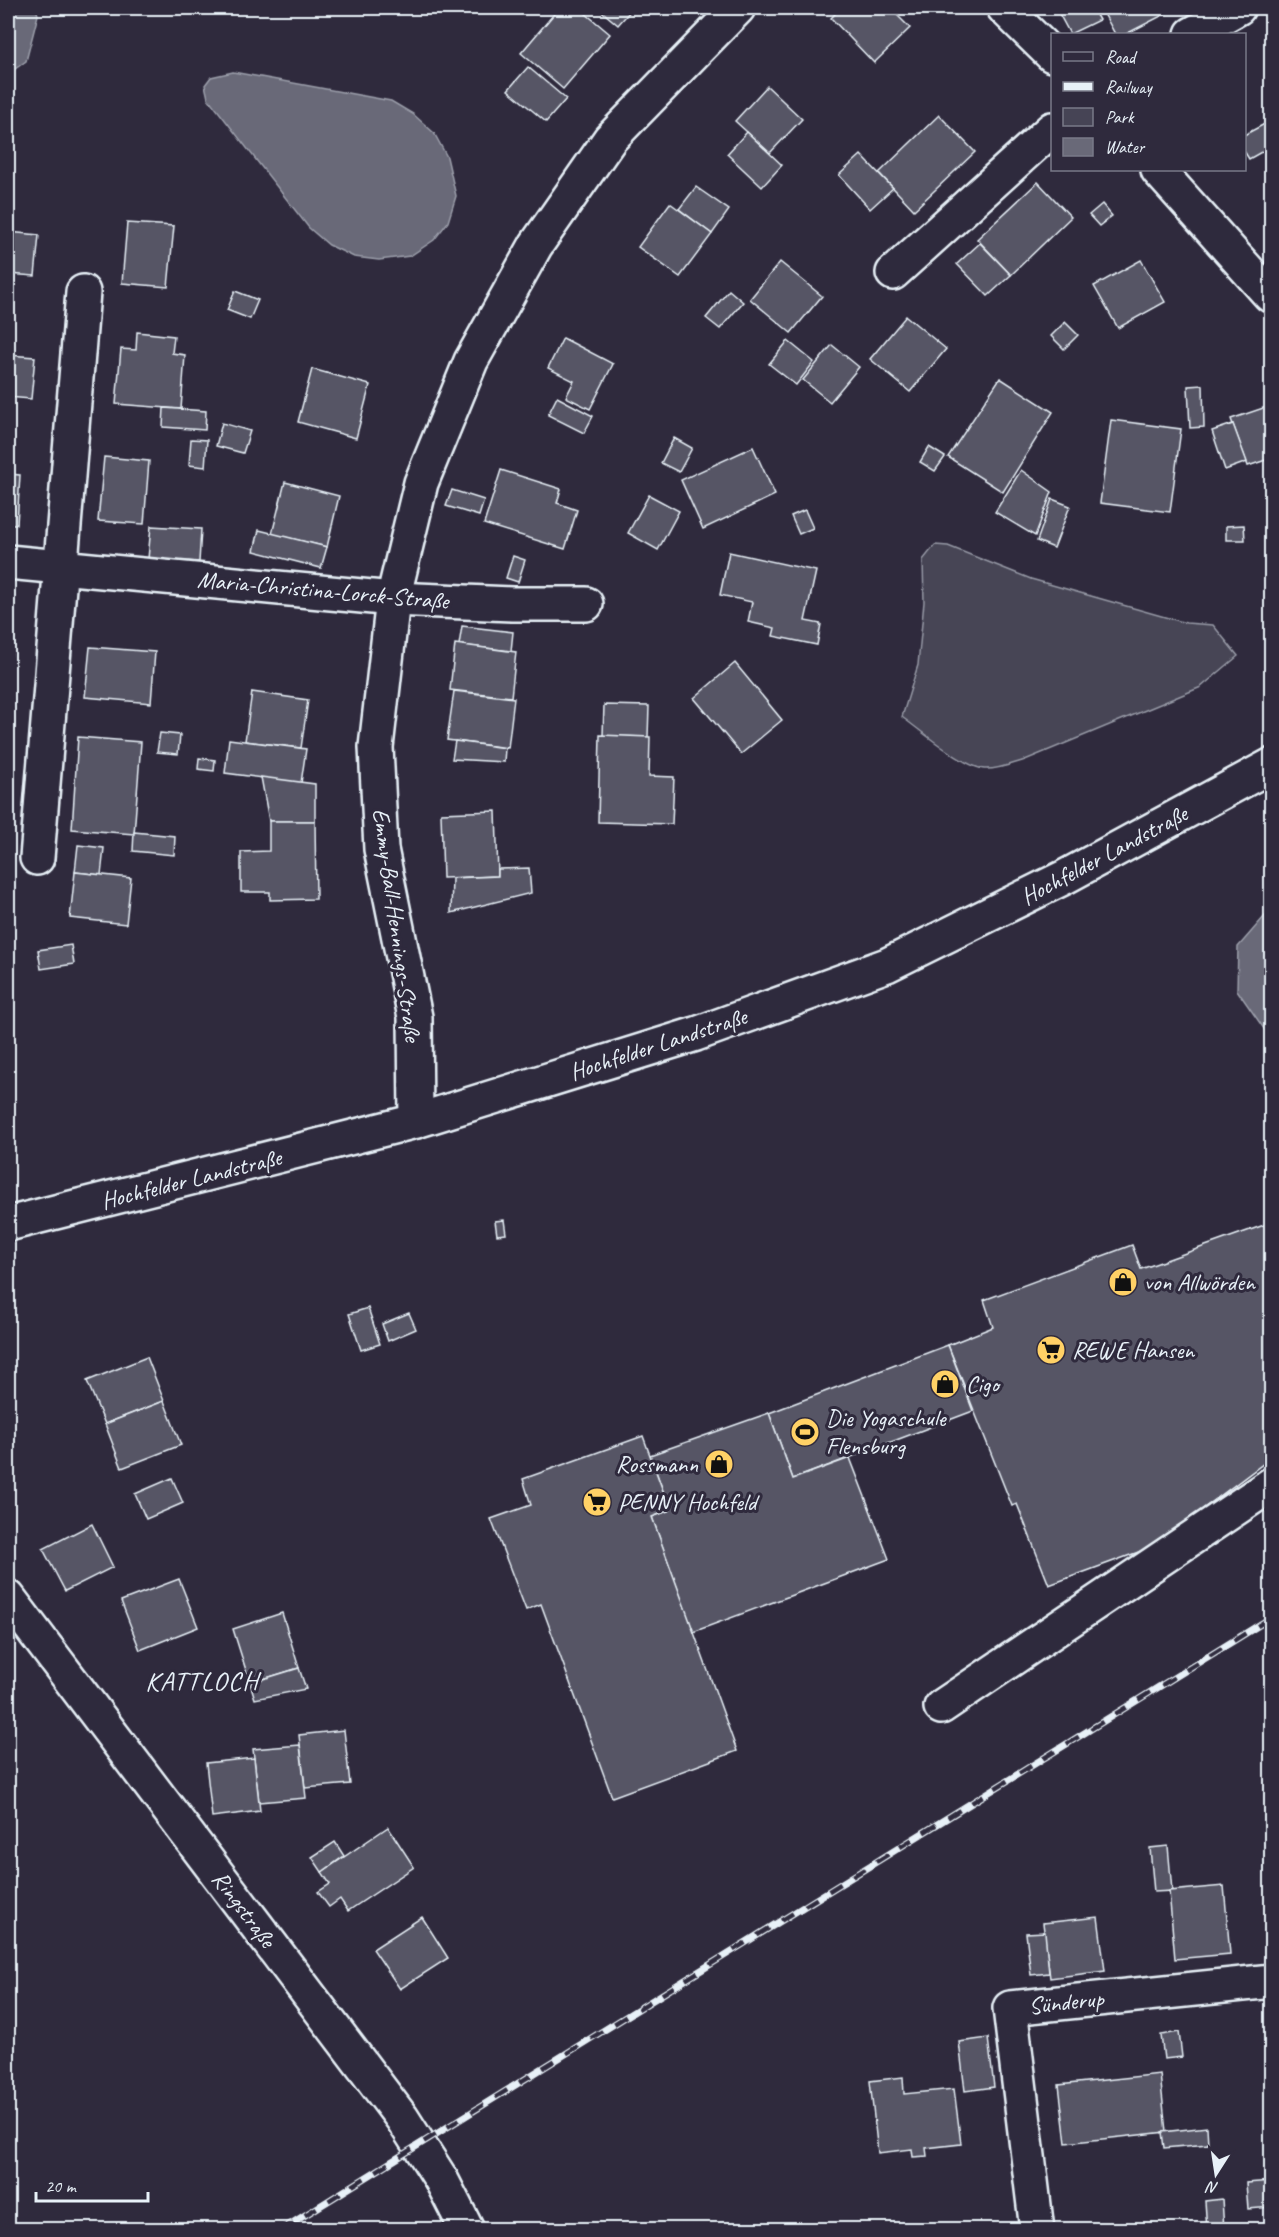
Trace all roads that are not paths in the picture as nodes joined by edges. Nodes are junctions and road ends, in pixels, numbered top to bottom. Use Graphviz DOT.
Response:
graph roads {
  1 [pos="738,8"];
  2 [pos="1004,8"];
  3 [pos="1238,8"];
  4 [pos="1194,33"];
  5 [pos="1051,53"];
  6 [pos="1051,131"];
  7 [pos="1159,171"];
  8 [pos="893,273"];
  9 [pos="83,292"];
  10 [pos="1270,295"];
  11 [pos="8,562"];
  12 [pos="60,567"];
  13 [pos="393,599"];
  14 [pos="586,604"];
  15 [pos="1272,765"];
  16 [pos="37,858"];
  17 [pos="416,1121"];
  18 [pos="8,1224"];
  19 [pos="1272,1484"];
  20 [pos="8,1598"];
  21 [pos="941,1707"];
  22 [pos="1272,1981"];
  23 [pos="467,2229"];
  24 [pos="1037,2229"];
  1 -- 13 [label="street, Emmy-Ball-Hennings-Straße"];
  2 -- 5 [label="street"];
  3 -- 4 [label="street"];
  6 -- 8 [label="street"];
  7 -- 10 [label="street"];
  9 -- 12 [label="street"];
  11 -- 12 [label="street, Maria-Christina-Lorck-Straße"];
  12 -- 13 [label="street, Maria-Christina-Lorck-Straße"];
  12 -- 16 [label="street"];
  13 -- 14 [label="street, Maria-Christina-Lorck-Straße"];
  13 -- 17 [label="street, Emmy-Ball-Hennings-Straße"];
  15 -- 17 [label="street, Hochfelder Landstraße"];
  17 -- 18 [label="street, Hochfelder Landstraße"];
  19 -- 21 [label="street"];
  20 -- 23 [label="street, Ringstraße"];
  22 -- 24 [label="street, Sünderup"];
}
